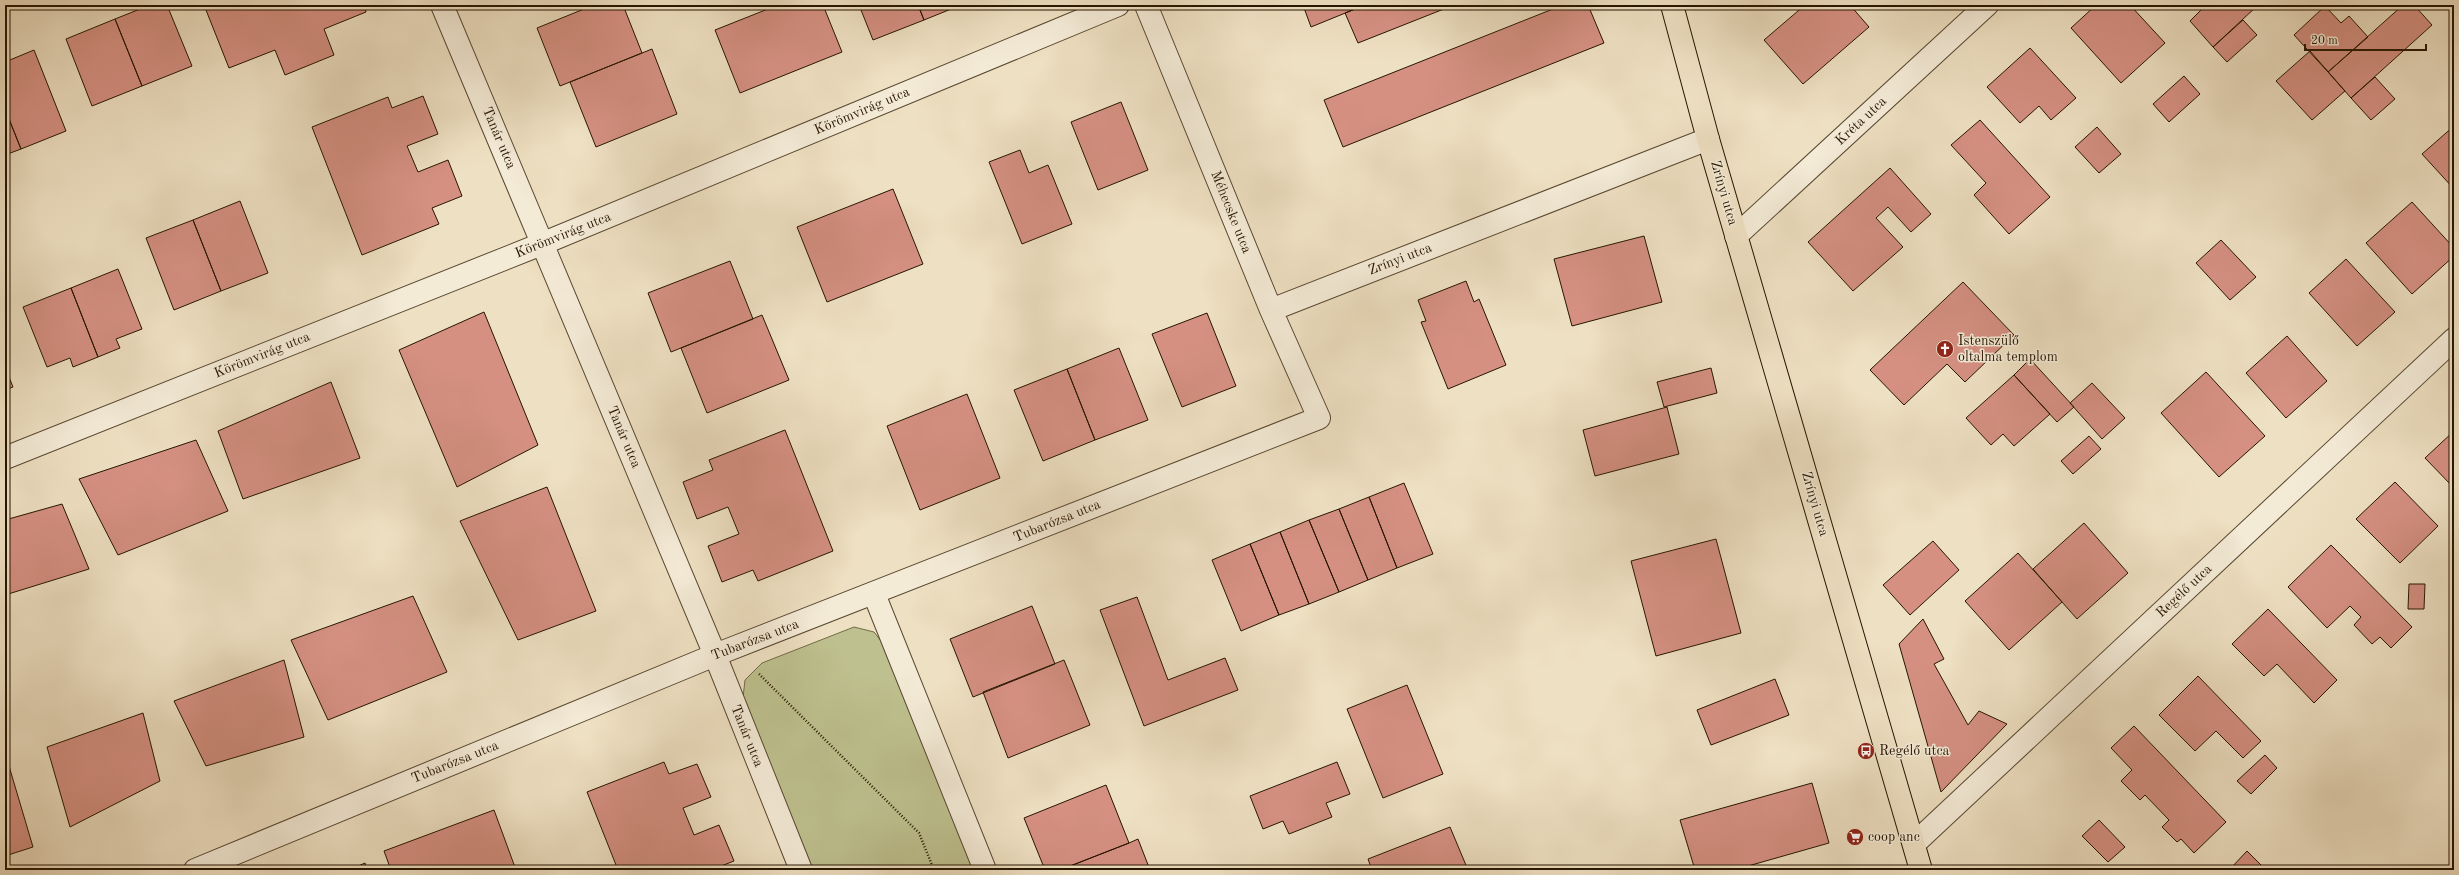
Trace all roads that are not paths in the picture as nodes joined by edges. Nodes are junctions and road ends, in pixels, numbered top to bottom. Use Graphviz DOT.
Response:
graph roads {
  1 [pos="442,5"];
  2 [pos="1118,5"];
  3 [pos="1146,5"];
  4 [pos="1672,5"];
  5 [pos="1987,5"];
  6 [pos="1708,139"];
  7 [pos="1736,236"];
  8 [pos="544,243"];
  9 [pos="1271,310"];
  10 [pos="2454,339"];
  11 [pos="1319,418"];
  12 [pos="5,458"];
  13 [pos="874,594"];
  14 [pos="715,655"];
  15 [pos="1915,843"];
  16 [pos="195,870"];
  17 [pos="801,870"];
  18 [pos="985,870"];
  19 [pos="1921,870"];
  1 -- 8 [label="street, Tanár utca"];
  2 -- 8 [label="street, Körömvirág utca"];
  3 -- 9 [label="street, Méhecske utca"];
  4 -- 6 [label="main road, Zrínyi utca"];
  5 -- 7 [label="street, Kréta utca"];
  6 -- 7 [label="main road, Zrínyi utca"];
  6 -- 9 [label="street, Zrínyi utca"];
  7 -- 15 [label="main road, Zrínyi utca"];
  8 -- 12 [label="street, Körömvirág utca"];
  8 -- 14 [label="street, Tanár utca"];
  9 -- 11 [label="street, Méhecske utca"];
  10 -- 15 [label="street, Regélő utca"];
  11 -- 13 [label="street, Tubarózsa utca"];
  13 -- 14 [label="street, Tubarózsa utca"];
  13 -- 18 [label="street"];
  14 -- 16 [label="street, Tubarózsa utca"];
  14 -- 17 [label="street, Tanár utca"];
  15 -- 19 [label="main road, Zrínyi utca"];
}
